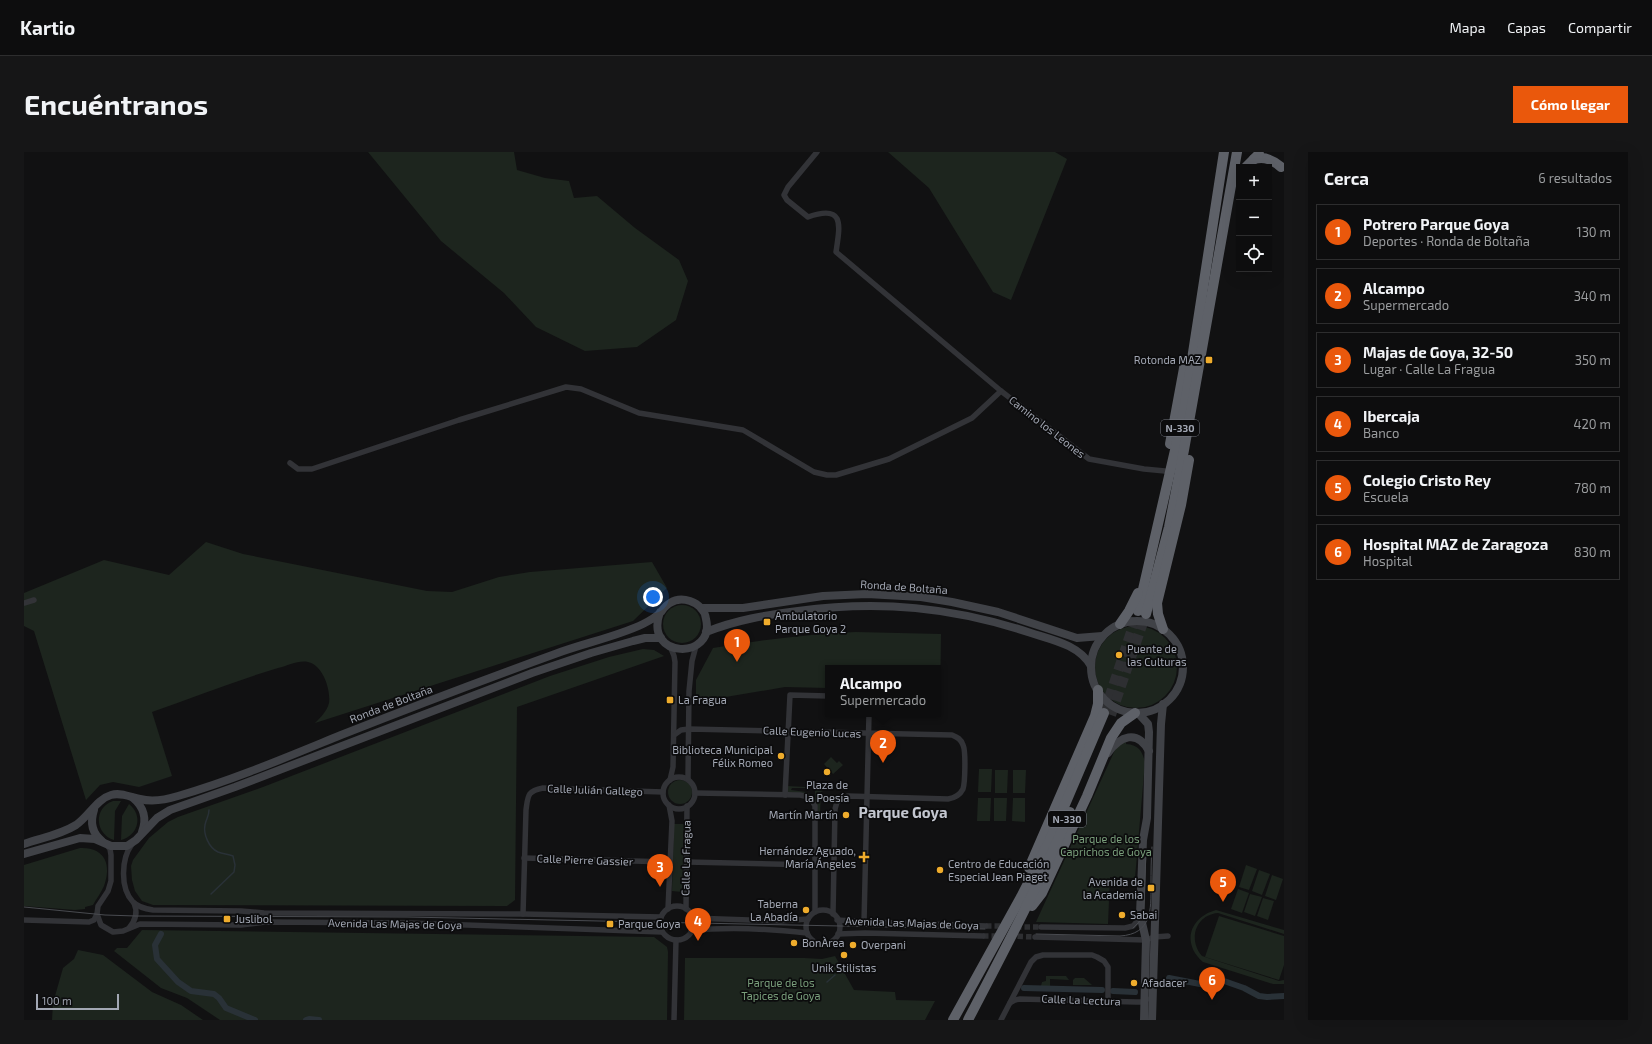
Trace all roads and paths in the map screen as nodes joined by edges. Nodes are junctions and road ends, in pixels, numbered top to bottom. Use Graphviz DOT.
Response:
graph roads {
  1 [pos="817,152"];
  2 [pos="1224,152"];
  3 [pos="1238,152"];
  4 [pos="1269,152"];
  5 [pos="1257,156"];
  6 [pos="1249,164"];
  7 [pos="1282,169"];
  8 [pos="1236,192"];
  9 [pos="1229,201"];
  10 [pos="1210,242"];
  11 [pos="1199,372"];
  12 [pos="1001,392"];
  13 [pos="290,463"];
  14 [pos="1165,471"];
  15 [pos="34,600"];
  16 [pos="24,603"];
  17 [pos="701,608"];
  18 [pos="660,612"];
  19 [pos="1120,624"];
  20 [pos="1163,629"];
  21 [pos="706,632"];
  22 [pos="1102,636"];
  23 [pos="661,638"];
  24 [pos="670,646"];
  25 [pos="696,646"];
  26 [pos="1091,666"];
  27 [pos="1098,690"];
  28 [pos="825,696"];
  29 [pos="1163,704"];
  30 [pos="1136,713"];
  31 [pos="869,717"];
  32 [pos="689,729"];
  33 [pos="788,731"];
  34 [pos="869,733"];
  35 [pos="674,735"];
  36 [pos="1149,751"];
  37 [pos="1101,762"];
  38 [pos="688,779"];
  39 [pos="670,780"];
  40 [pos="664,792"];
  41 [pos="695,793"];
  42 [pos="127,795"];
  43 [pos="785,795"];
  44 [pos="867,797"];
  45 [pos="669,805"];
  46 [pos="96,806"];
  47 [pos="688,806"];
  48 [pos="142,834"];
  49 [pos="104,843"];
  50 [pos="133,843"];
  51 [pos="24,844"];
  52 [pos="24,854"];
  53 [pos="524,858"];
  54 [pos="670,862"];
  55 [pos="687,862"];
  56 [pos="815,865"];
  57 [pos="134,903"];
  58 [pos="668,909"];
  59 [pos="686,909"];
  60 [pos="815,912"];
  61 [pos="97,914"];
  62 [pos="523,914"];
  63 [pos="834,914"];
  64 [pos="661,917"];
  65 [pos="692,918"];
  66 [pos="1140,918"];
  67 [pos="808,919"];
  68 [pos="24,920"];
  69 [pos="837,920"];
  70 [pos="864,922"];
  71 [pos="1019,922"];
  72 [pos="1154,924"];
  73 [pos="986,926"];
  74 [pos="1041,927"];
  75 [pos="129,928"];
  76 [pos="691,931"];
  77 [pos="662,932"];
  78 [pos="807,933"];
  79 [pos="838,934"];
  80 [pos="983,936"];
  81 [pos="1035,937"];
  82 [pos="1150,939"];
  83 [pos="676,940"];
  84 [pos="985,961"];
  85 [pos="1153,995"];
  86 [pos="1108,1001"];
  87 [pos="1144,1002"];
  88 [pos="1008,1005"];
  89 [pos="674,1020"];
  90 [pos="953,1020"];
  91 [pos="968,1020"];
  92 [pos="1001,1020"];
  93 [pos="1144,1020"];
  94 [pos="1152,1020"];
  1 -- 12 [label="street, Camino los Leones"];
  2 -- 10 [label="highway, N-330"];
  3 -- 9 [label="highway, N-330"];
  4 -- 7 [label="highway"];
  5 -- 6 [label="highway"];
  5 -- 7 [label="highway"];
  8 -- 9 [label="highway"];
  9 -- 11 [label="highway, N-330"];
  10 -- 11 [label="highway, N-330"];
  10 -- 14 [label="highway"];
  11 -- 20 [label="highway"];
  12 -- 13 [label="street"];
  12 -- 14 [label="street, Camino los Leones"];
  14 -- 19 [label="highway"];
  15 -- 16 [label="street"];
  17 -- 18 [label="main road, Ronda de Boltaña"];
  17 -- 21 [label="main road"];
  17 -- 22 [label="main road, Ronda de Boltaña"];
  18 -- 23 [label="main road"];
  18 -- 42 [label="main road, Ronda de Boltaña"];
  19 -- 20 [label="main road"];
  19 -- 22 [label="main road"];
  20 -- 29 [label="main road"];
  21 -- 25 [label="main road"];
  21 -- 26 [label="main road, Ronda de Boltaña"];
  22 -- 26 [label="main road"];
  23 -- 24 [label="main road"];
  23 -- 48 [label="main road, Ronda de Boltaña"];
  24 -- 25 [label="main road"];
  24 -- 35 [label="street"];
  25 -- 32 [label="street"];
  26 -- 27 [label="main road"];
  27 -- 30 [label="main road"];
  27 -- 84 [label="highway"];
  28 -- 33 [label="street"];
  29 -- 30 [label="main road"];
  29 -- 72 [label="main road"];
  30 -- 36 [label="main road"];
  30 -- 37 [label="highway"];
  31 -- 34 [label="street"];
  32 -- 33 [label="street, Calle Eugenio Lucas"];
  32 -- 35 [label="street, Calle Eugenio Lucas"];
  32 -- 38 [label="street"];
  33 -- 34 [label="street, Calle Eugenio Lucas"];
  33 -- 43 [label="street"];
  34 -- 44 [label="street"];
  34 -- 44 [label="street, Calle Eugenio Lucas"];
  35 -- 39 [label="street"];
  36 -- 37 [label="main road"];
  36 -- 66 [label="main road"];
  37 -- 71 [label="highway"];
  38 -- 39 [label="street"];
  38 -- 41 [label="street"];
  39 -- 40 [label="street"];
  40 -- 45 [label="street"];
  40 -- 53 [label="street, Calle Julián Gallego"];
  41 -- 43 [label="street"];
  41 -- 47 [label="street"];
  42 -- 46 [label="main road, Ronda de Boltaña"];
  42 -- 48 [label="main road"];
  43 -- 56 [label="street"];
  44 -- 63 [label="street, Calle Eugenio Lucas"];
  44 -- 70 [label="street"];
  45 -- 47 [label="street"];
  45 -- 54 [label="street, Calle La Fragua"];
  46 -- 49 [label="main road"];
  46 -- 51 [label="main road, Ronda de Boltaña"];
  47 -- 55 [label="street, Calle La Fragua"];
  48 -- 50 [label="main road, Ronda de Boltaña"];
  49 -- 50 [label="main road"];
  49 -- 52 [label="main road"];
  49 -- 61 [label="street"];
  50 -- 57 [label="street"];
  53 -- 54 [label="street, Calle Pierre Gassier"];
  53 -- 62 [label="street, Calle Julián Gallego"];
  54 -- 58 [label="street, Calle La Fragua"];
  55 -- 56 [label="street"];
  55 -- 59 [label="street, Calle La Fragua"];
  56 -- 60 [label="street"];
  57 -- 62 [label="street, Avenida Las Majas de Goya"];
  57 -- 75 [label="street"];
  58 -- 59 [label="street"];
  58 -- 64 [label="street"];
  59 -- 65 [label="street"];
  60 -- 63 [label="street"];
  60 -- 67 [label="street"];
  61 -- 68 [label="street"];
  61 -- 75 [label="street, Avenida Las Majas de Goya"];
  62 -- 64 [label="street, Avenida Las Majas de Goya"];
  63 -- 69 [label="street"];
  64 -- 77 [label="street"];
  65 -- 67 [label="street"];
  65 -- 76 [label="street"];
  66 -- 74 [label="street"];
  66 -- 82 [label="main road"];
  67 -- 78 [label="street"];
  69 -- 70 [label="street, Avenida Las Majas de Goya"];
  69 -- 79 [label="street"];
  70 -- 73 [label="street, Avenida Las Majas de Goya"];
  71 -- 84 [label="highway, N-330"];
  71 -- 91 [label="highway, N-330"];
  72 -- 82 [label="main road"];
  72 -- 82 [label="street"];
  75 -- 77 [label="street, Avenida Las Majas de Goya"];
  76 -- 78 [label="street"];
  76 -- 83 [label="street"];
  77 -- 83 [label="street"];
  78 -- 79 [label="street"];
  79 -- 80 [label="street, Avenida Las Majas de Goya"];
  81 -- 82 [label="street"];
  82 -- 85 [label="main road"];
  82 -- 87 [label="main road"];
  83 -- 89 [label="street"];
  84 -- 90 [label="highway, N-330"];
  85 -- 87 [label="street"];
  85 -- 94 [label="main road"];
  86 -- 87 [label="street, Calle La Lectura"];
  86 -- 88 [label="street, Calle La Lectura"];
  86 -- 88 [label="street"];
  87 -- 93 [label="main road"];
  88 -- 92 [label="street"];
}
